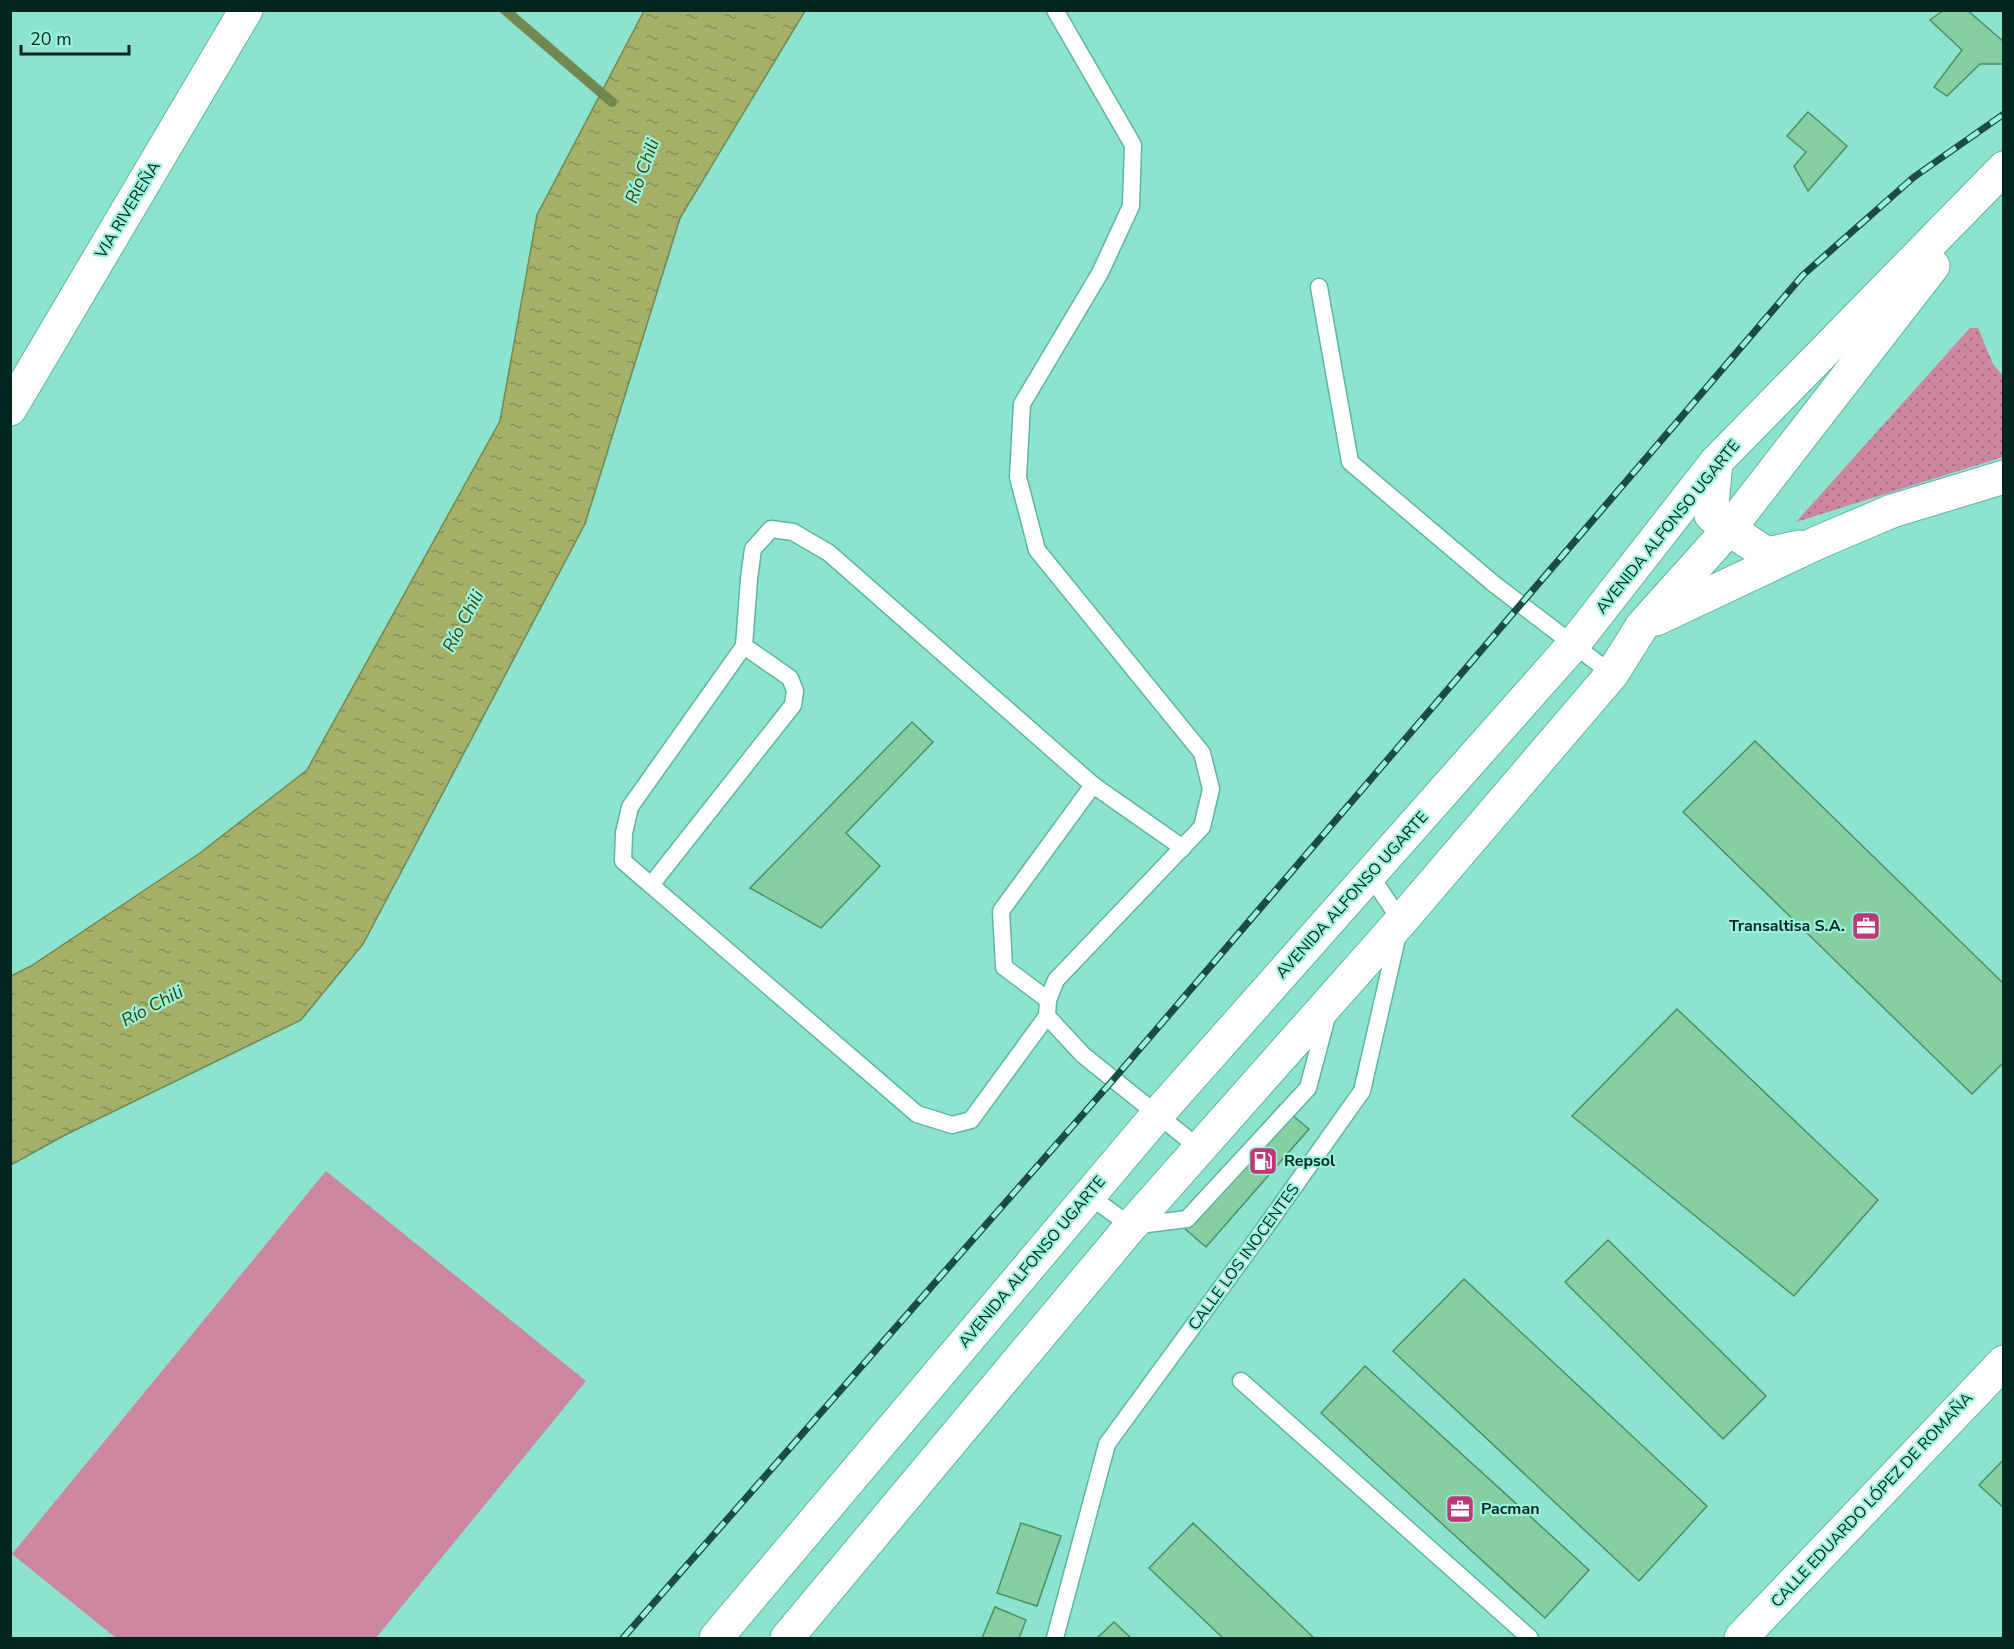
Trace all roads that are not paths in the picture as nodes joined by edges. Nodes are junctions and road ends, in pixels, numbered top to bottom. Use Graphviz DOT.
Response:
graph roads {
  1 [pos="246,10"];
  2 [pos="1054,10"];
  3 [pos="2004,168"];
  4 [pos="2004,175"];
  5 [pos="1319,287"];
  6 [pos="10,410"];
  7 [pos="1716,462"];
  8 [pos="2004,477"];
  9 [pos="1729,530"];
  10 [pos="1819,542"];
  11 [pos="1642,626"];
  12 [pos="1573,645"];
  13 [pos="744,646"];
  14 [pos="1612,674"];
  15 [pos="1093,785"];
  16 [pos="1183,848"];
  17 [pos="1370,875"];
  18 [pos="651,885"];
  19 [pos="1401,921"];
  20 [pos="1332,999"];
  21 [pos="1048,1008"];
  22 [pos="1157,1115"];
  23 [pos="1199,1148"];
  24 [pos="1088,1195"];
  25 [pos="1131,1226"];
  26 [pos="2004,1362"];
  27 [pos="1241,1381"];
  28 [pos="716,1638"];
  29 [pos="787,1638"];
  30 [pos="1055,1638"];
  31 [pos="1530,1638"];
  32 [pos="1741,1638"];
  1 -- 6 [label="main road, VIA RIVEREÑA"];
  2 -- 16 [label="lane"];
  3 -- 7 [label="main road, AVENIDA ALFONSO UGARTE"];
  4 -- 9 [label="main road"];
  5 -- 12 [label="lane"];
  7 -- 9 [label="main road"];
  7 -- 12 [label="main road, AVENIDA ALFONSO UGARTE"];
  8 -- 10 [label="main road"];
  9 -- 10 [label="main road"];
  9 -- 11 [label="main road"];
  10 -- 11 [label="main road"];
  11 -- 14 [label="main road"];
  12 -- 14 [label="lane"];
  12 -- 17 [label="main road, AVENIDA ALFONSO UGARTE"];
  13 -- 15 [label="lane"];
  13 -- 18 [label="lane"];
  13 -- 18 [label="lane"];
  14 -- 19 [label="main road"];
  15 -- 16 [label="lane"];
  15 -- 21 [label="lane"];
  16 -- 21 [label="lane"];
  17 -- 19 [label="lane"];
  17 -- 22 [label="main road, AVENIDA ALFONSO UGARTE"];
  18 -- 21 [label="lane"];
  19 -- 20 [label="main road"];
  19 -- 30 [label="lane, CALLE LOS INOCENTES"];
  20 -- 23 [label="main road"];
  20 -- 25 [label="lane"];
  21 -- 22 [label="lane"];
  22 -- 23 [label="lane"];
  22 -- 24 [label="main road, AVENIDA ALFONSO UGARTE"];
  23 -- 25 [label="main road"];
  24 -- 25 [label="lane"];
  24 -- 28 [label="main road, AVENIDA ALFONSO UGARTE"];
  25 -- 29 [label="main road"];
  26 -- 32 [label="main road, CALLE EDUARDO LÓPEZ DE ROMAÑA"];
  27 -- 31 [label="lane"];
}
